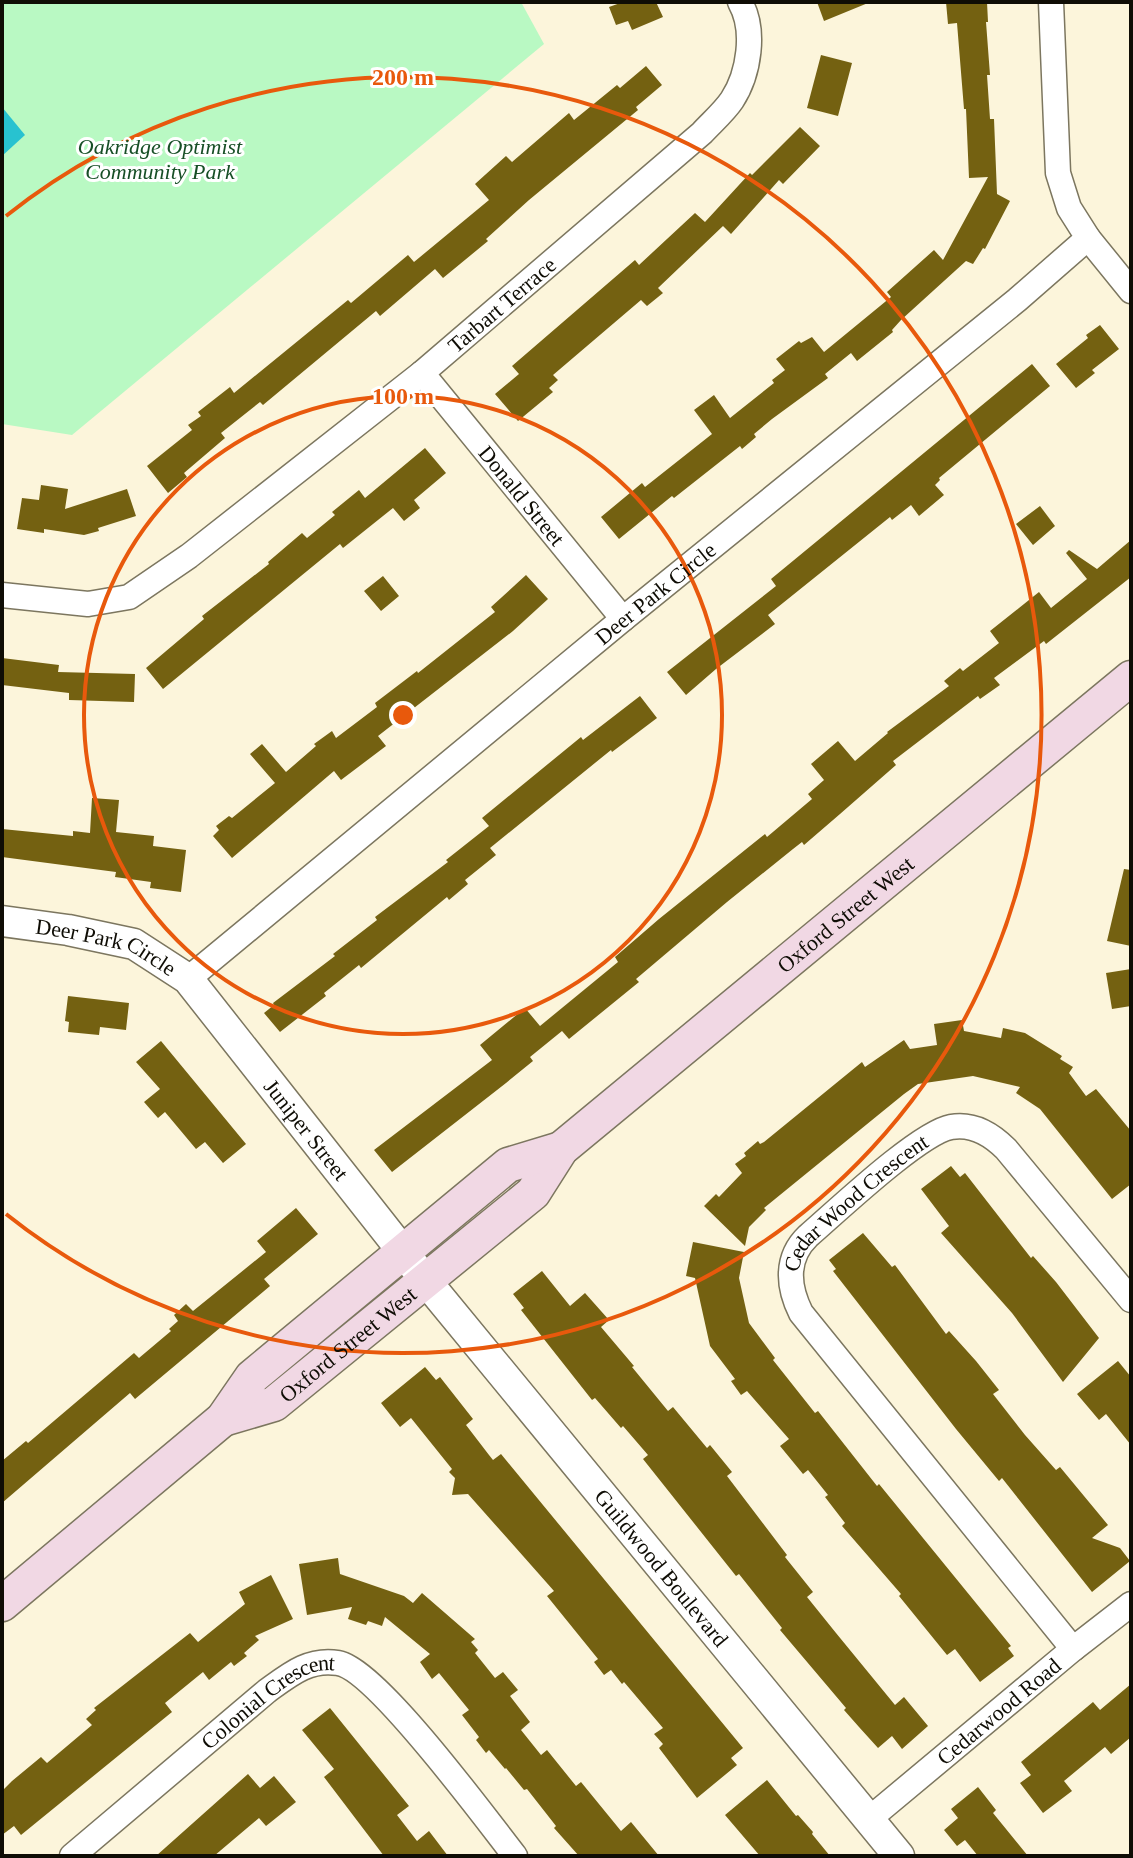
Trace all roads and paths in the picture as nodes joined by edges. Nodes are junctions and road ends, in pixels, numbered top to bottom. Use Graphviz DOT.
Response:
graph roads {
  1 [pos="740,2"];
  2 [pos="1051,2"];
  3 [pos="1088,238"];
  4 [pos="1131,291"];
  5 [pos="422,373"];
  6 [pos="2,595"];
  7 [pos="623,619"];
  8 [pos="1131,678"];
  9 [pos="2,921"];
  10 [pos="188,979"];
  11 [pos="561,1149"];
  12 [pos="403,1252"];
  13 [pos="426,1281"];
  14 [pos="1131,1300"];
  15 [pos="223,1419"];
  16 [pos="2,1604"];
  17 [pos="1131,1604"];
  18 [pos="1073,1649"];
  19 [pos="868,1820"];
  20 [pos="72,1856"];
  21 [pos="515,1856"];
  22 [pos="899,1856"];
  1 -- 5 [label="street, Tarbart Terrace"];
  2 -- 3 [label="street"];
  3 -- 4 [label="street"];
  3 -- 7 [label="street, Deer Park Circle"];
  5 -- 6 [label="street, Tarbart Terrace"];
  5 -- 7 [label="street, Donald Street"];
  7 -- 10 [label="street, Deer Park Circle"];
  8 -- 11 [label="main road, Oxford Street West"];
  9 -- 10 [label="street, Deer Park Circle"];
  10 -- 12 [label="street, Juniper Street"];
  11 -- 12 [label="main road, Oxford Street West"];
  11 -- 13 [label="main road, Oxford Street West"];
  12 -- 13 [label="street, Juniper Street"];
  12 -- 15 [label="main road, Oxford Street West"];
  13 -- 15 [label="main road, Oxford Street West"];
  13 -- 19 [label="street, Guildwood Boulevard"];
  14 -- 18 [label="street, Cedar Wood Crescent"];
  15 -- 16 [label="main road, Oxford Street West"];
  17 -- 18 [label="street, Cedarwood Road"];
  18 -- 19 [label="street, Cedarwood Road"];
  19 -- 22 [label="street, Guildwood Boulevard"];
  20 -- 21 [label="street, Colonial Crescent"];
}
